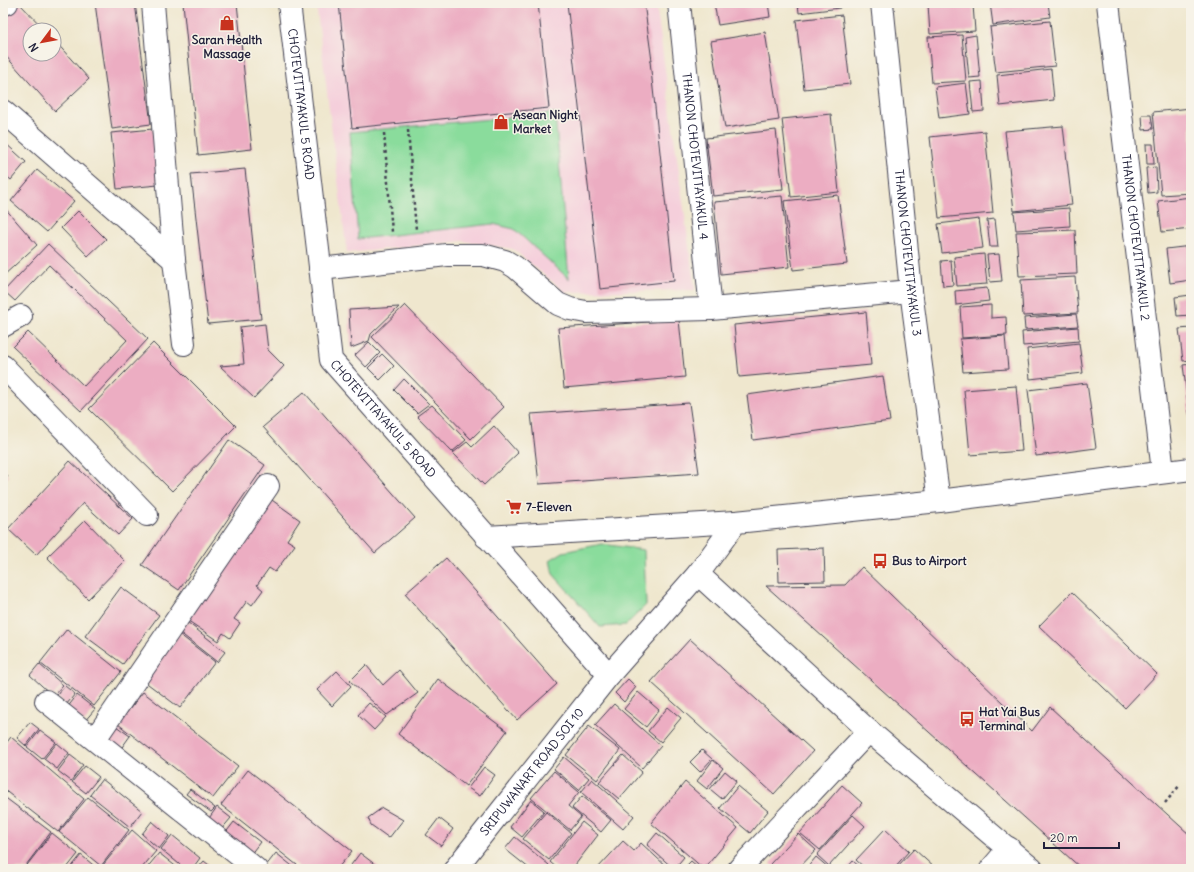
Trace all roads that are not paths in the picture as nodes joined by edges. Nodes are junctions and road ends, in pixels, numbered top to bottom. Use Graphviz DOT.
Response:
graph roads {
  1 [pos="7,3"];
  2 [pos="153,3"];
  3 [pos="289,3"];
  4 [pos="679,3"];
  5 [pos="882,3"];
  6 [pos="1108,3"];
  7 [pos="3,4"];
  8 [pos="3,111"];
  9 [pos="174,260"];
  10 [pos="320,269"];
  11 [pos="911,292"];
  12 [pos="711,309"];
  13 [pos="184,344"];
  14 [pos="3,366"];
  15 [pos="1191,469"];
  16 [pos="1163,472"];
  17 [pos="268,486"];
  18 [pos="939,502"];
  19 [pos="147,514"];
  20 [pos="736,522"];
  21 [pos="486,537"];
  22 [pos="698,574"];
  23 [pos="609,675"];
  24 [pos="46,701"];
  25 [pos="870,731"];
  26 [pos="95,739"];
  27 [pos="1009,848"];
  28 [pos="256,869"];
  29 [pos="455,869"];
  30 [pos="739,869"];
  31 [pos="991,869"];
  32 [pos="1032,869"];
  1 -- 7 [label="street"];
  2 -- 9 [label="street"];
  3 -- 10 [label="street, CHOTEVITTAYAKUL 5 ROAD"];
  4 -- 12 [label="street, THANON CHOTEVITTAYAKUL 4"];
  5 -- 11 [label="street, THANON CHOTEVITTAYAKUL 3"];
  6 -- 16 [label="street, THANON CHOTEVITTAYAKUL 2"];
  8 -- 9 [label="street"];
  9 -- 13 [label="street"];
  10 -- 12 [label="street"];
  10 -- 21 [label="street, CHOTEVITTAYAKUL 5 ROAD"];
  11 -- 12 [label="street"];
  11 -- 18 [label="street, THANON CHOTEVITTAYAKUL 3"];
  14 -- 19 [label="street"];
  15 -- 16 [label="street"];
  16 -- 18 [label="street"];
  17 -- 26 [label="street"];
  18 -- 20 [label="street"];
  20 -- 21 [label="street"];
  20 -- 22 [label="street, SRIPUWANART ROAD SOI 10"];
  21 -- 23 [label="street, CHOTEVITTAYAKUL 5 ROAD"];
  22 -- 23 [label="street, SRIPUWANART ROAD SOI 10"];
  22 -- 25 [label="street"];
  23 -- 29 [label="street, SRIPUWANART ROAD SOI 10"];
  24 -- 26 [label="street"];
  25 -- 27 [label="street"];
  25 -- 30 [label="street"];
  26 -- 28 [label="street"];
  27 -- 31 [label="street"];
  27 -- 32 [label="street"];
}
